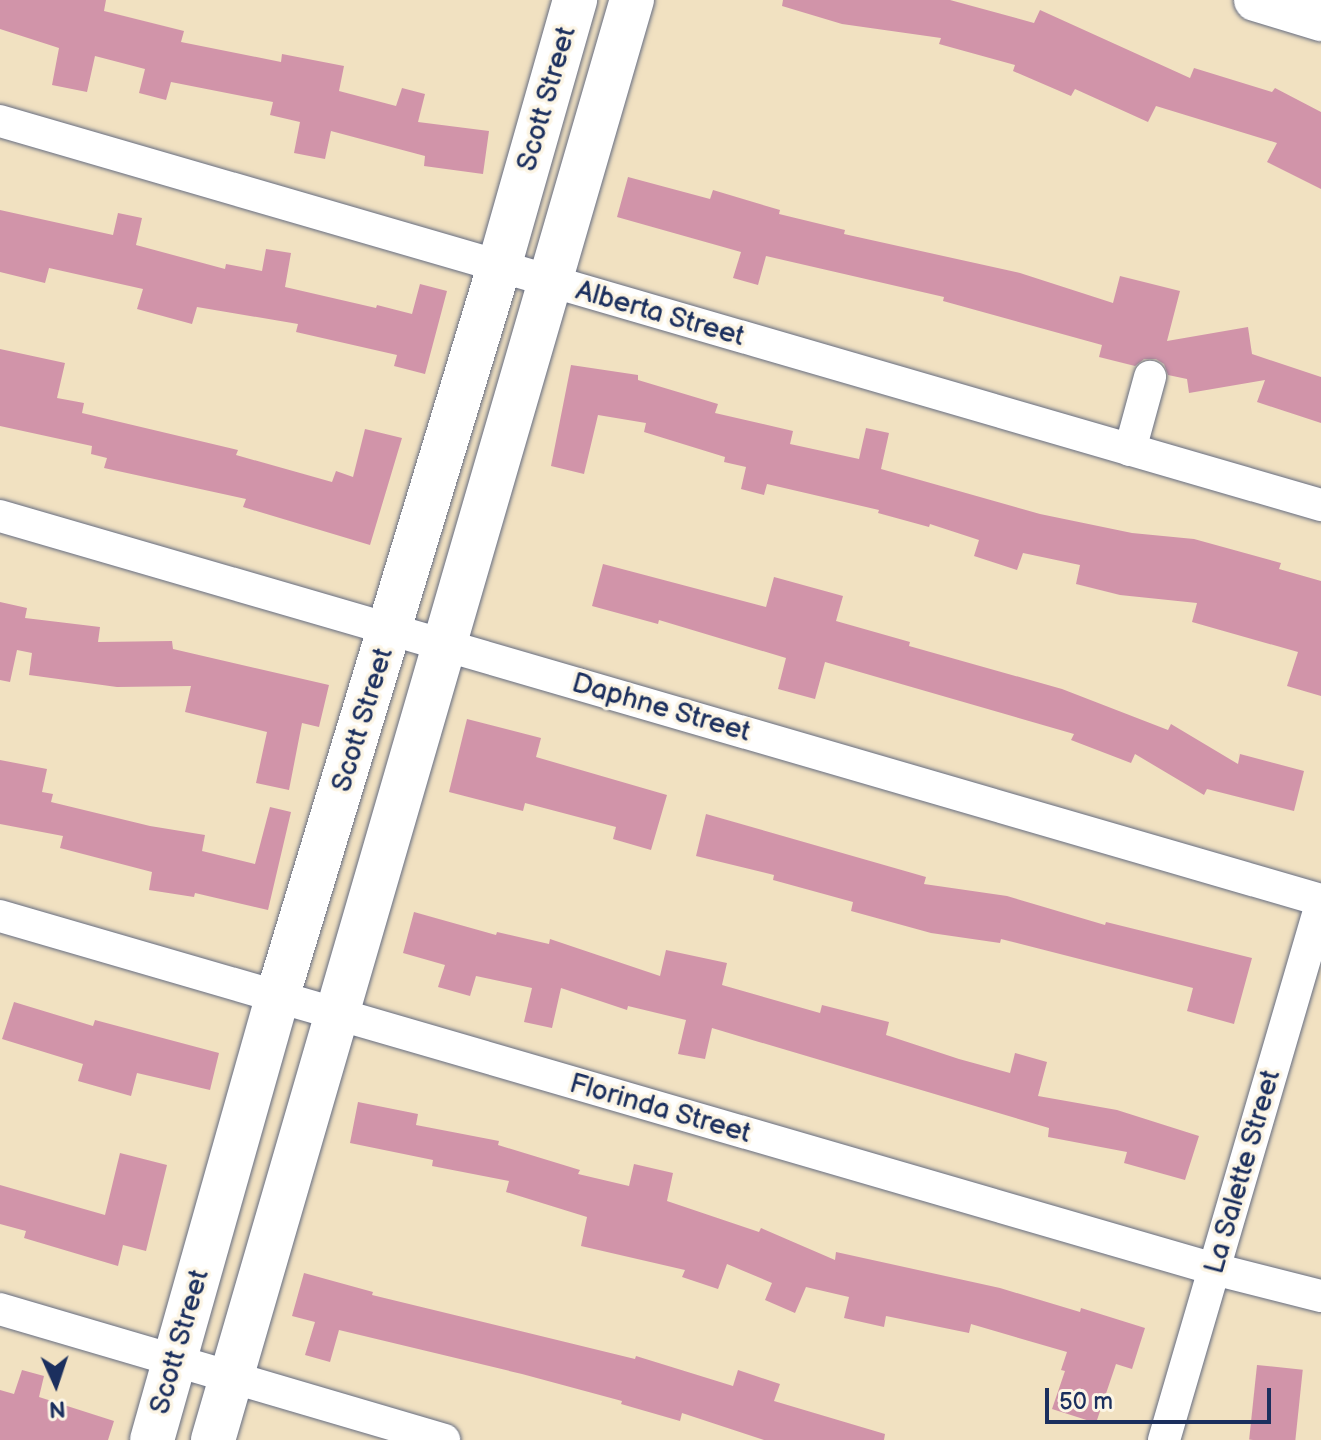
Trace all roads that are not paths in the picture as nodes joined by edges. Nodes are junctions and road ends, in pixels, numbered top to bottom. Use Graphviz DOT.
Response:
graph roads {
  1 [pos="575,0"];
  2 [pos="632,0"];
  3 [pos="1255,0"];
  4 [pos="1321,20"];
  5 [pos="0,121"];
  6 [pos="499,267"];
  7 [pos="552,283"];
  8 [pos="1150,377"];
  9 [pos="1130,450"];
  10 [pos="1321,505"];
  11 [pos="0,516"];
  12 [pos="390,629"];
  13 [pos="444,644"];
  14 [pos="1321,902"];
  15 [pos="0,916"];
  16 [pos="277,998"];
  17 [pos="339,1016"];
  18 [pos="1214,1269"];
  19 [pos="1321,1296"];
  20 [pos="0,1309"];
  21 [pos="176,1360"];
  22 [pos="231,1378"];
  23 [pos="152,1440"];
  24 [pos="213,1440"];
  25 [pos="444,1440"];
  26 [pos="1164,1440"];
  1 -- 6 [label="main road, Scott Street"];
  2 -- 7 [label="main road, Scott Street"];
  3 -- 4 [label="street"];
  5 -- 6 [label="street, Alberta Street"];
  6 -- 7 [label="street, Alberta Street"];
  6 -- 12 [label="main road, Scott Street"];
  7 -- 9 [label="street, Alberta Street"];
  7 -- 13 [label="main road, Scott Street"];
  8 -- 9 [label="street"];
  9 -- 10 [label="street, Alberta Street"];
  11 -- 12 [label="street, Daphne Street"];
  12 -- 13 [label="street, Daphne Street"];
  12 -- 16 [label="main road, Scott Street"];
  13 -- 14 [label="street, Daphne Street"];
  13 -- 17 [label="main road, Scott Street"];
  14 -- 18 [label="street, La Salette Street"];
  15 -- 16 [label="street, Florinda Street"];
  16 -- 17 [label="street, Florinda Street"];
  16 -- 21 [label="main road, Scott Street"];
  17 -- 18 [label="street, Florinda Street"];
  17 -- 22 [label="main road, Scott Street"];
  18 -- 19 [label="street, Florinda Street"];
  18 -- 26 [label="street, La Salette Street"];
  20 -- 21 [label="street"];
  21 -- 22 [label="street"];
  21 -- 23 [label="main road, Scott Street"];
  22 -- 24 [label="main road, Scott Street"];
  22 -- 25 [label="street"];
}
